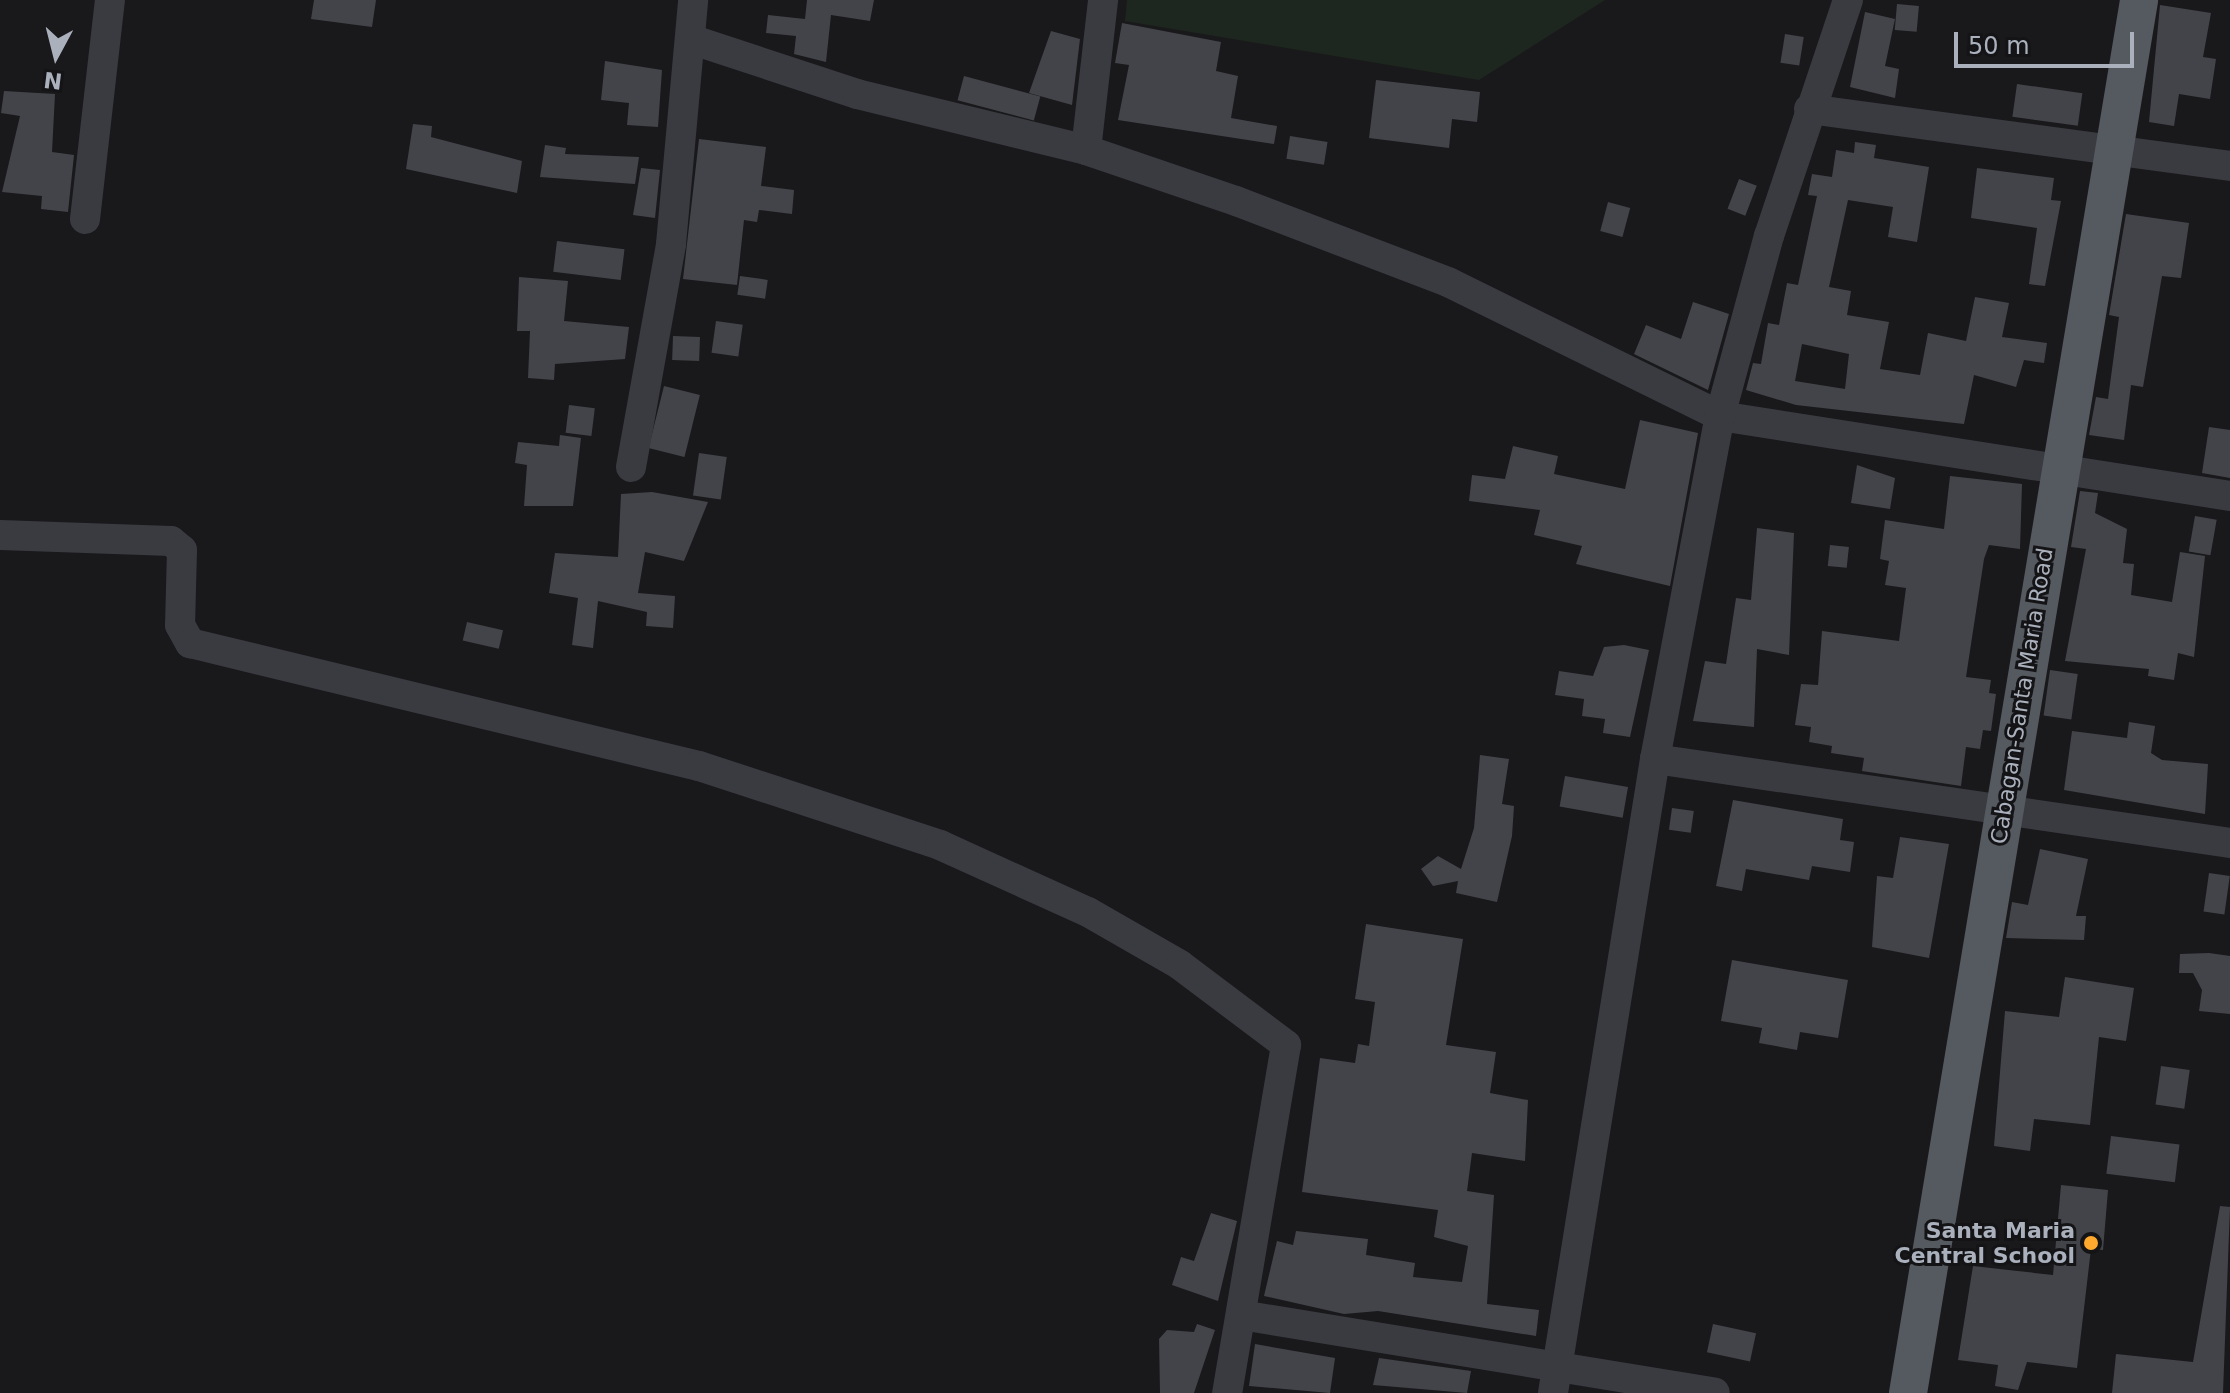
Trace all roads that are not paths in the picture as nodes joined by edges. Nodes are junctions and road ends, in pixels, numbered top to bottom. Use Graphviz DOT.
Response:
graph roads {
  1 [pos="110,0"];
  2 [pos="693,0"];
  3 [pos="1103,0"];
  4 [pos="1848,0"];
  5 [pos="2139,0"];
  6 [pos="690,39"];
  7 [pos="1809,109"];
  8 [pos="2115,147"];
  9 [pos="1086,150"];
  10 [pos="2230,166"];
  11 [pos="85,219"];
  12 [pos="1720,416"];
  13 [pos="631,467"];
  14 [pos="2060,468"];
  15 [pos="2230,496"];
  16 [pos="0,535"];
  17 [pos="1655,759"];
  18 [pos="2003,813"];
  19 [pos="2230,843"];
  20 [pos="1241,1315"];
  21 [pos="1556,1363"];
  22 [pos="1227,1393"];
  23 [pos="1553,1393"];
  24 [pos="1715,1393"];
  25 [pos="1908,1393"];
  1 -- 11 [label="street"];
  2 -- 6 [label="street"];
  3 -- 9 [label="street"];
  4 -- 7 [label="street"];
  5 -- 8 [label="main road, Cabagan-Santa Maria Road"];
  6 -- 9 [label="street"];
  6 -- 13 [label="street"];
  7 -- 8 [label="street"];
  7 -- 12 [label="street"];
  8 -- 10 [label="street"];
  8 -- 14 [label="main road, Cabagan-Santa Maria Road"];
  9 -- 12 [label="street"];
  12 -- 14 [label="street"];
  12 -- 17 [label="street"];
  14 -- 15 [label="street"];
  14 -- 18 [label="main road, Cabagan-Santa Maria Road"];
  16 -- 20 [label="street"];
  17 -- 18 [label="street"];
  17 -- 21 [label="street"];
  18 -- 19 [label="street"];
  18 -- 25 [label="main road, Cabagan-Santa Maria Road"];
  20 -- 21 [label="street"];
  20 -- 22 [label="street"];
  21 -- 23 [label="street"];
  21 -- 24 [label="street"];
}
